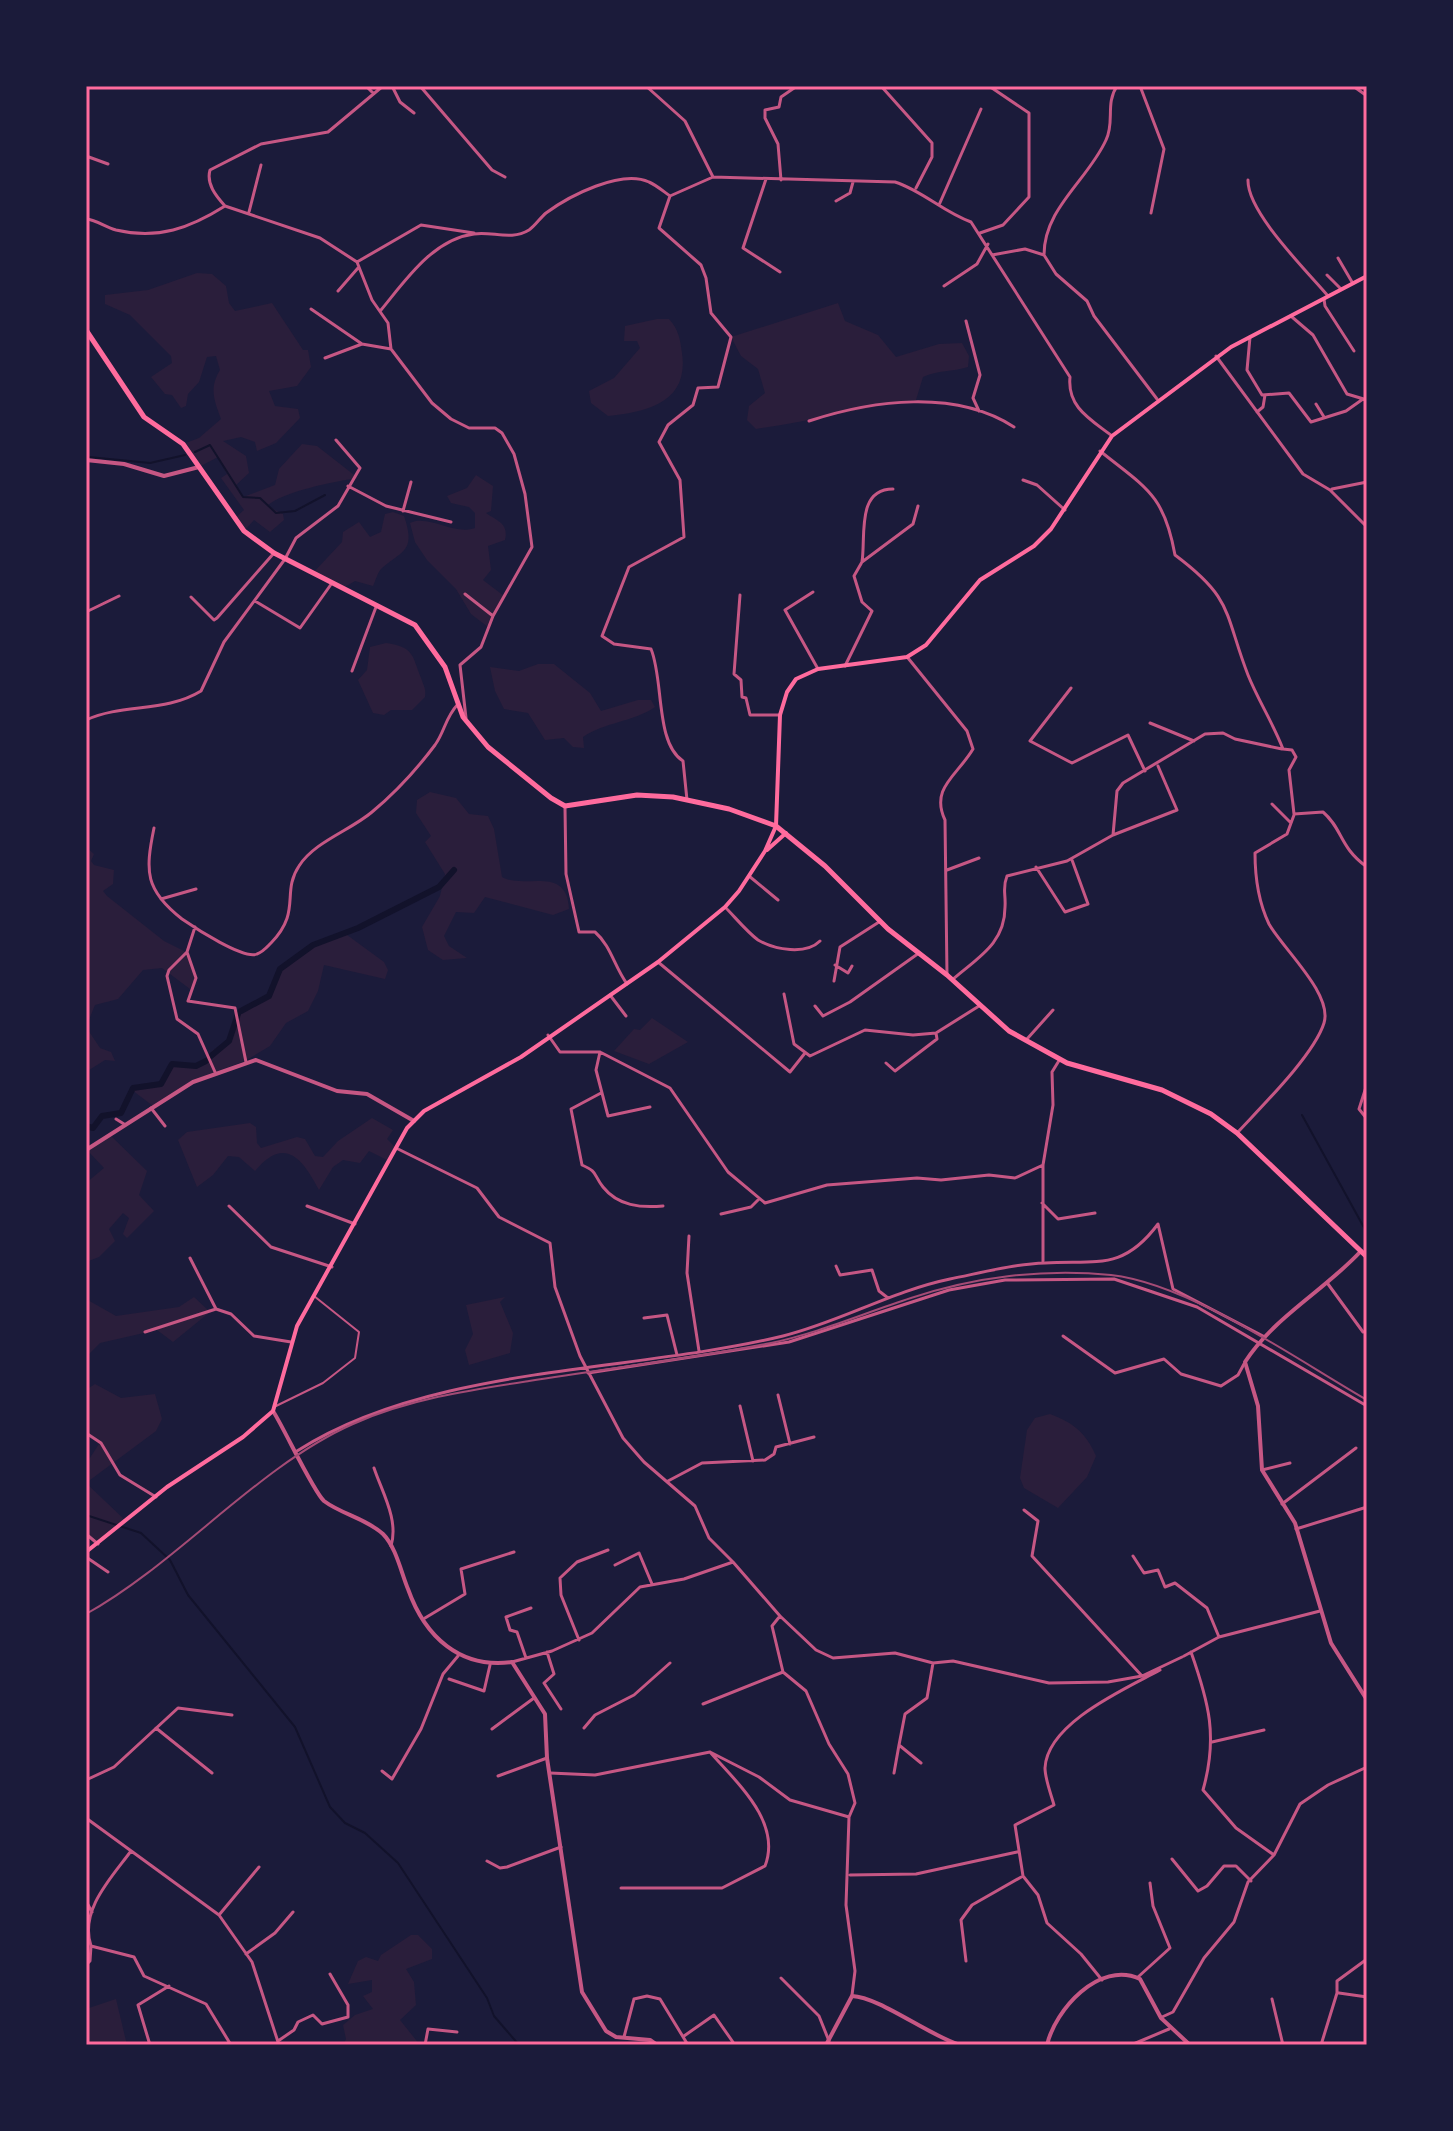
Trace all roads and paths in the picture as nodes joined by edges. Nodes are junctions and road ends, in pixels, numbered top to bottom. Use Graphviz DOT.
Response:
graph roads {
  1 [pos="366,86"];
  2 [pos="383,86"];
  3 [pos="392,86"];
  4 [pos="420,86"];
  5 [pos="646,86"];
  6 [pos="657,86"];
  7 [pos="797,86"];
  8 [pos="881,86"];
  9 [pos="989,86"];
  10 [pos="1117,86"];
  11 [pos="1140,86"];
  12 [pos="1353,86"];
  13 [pos="652,91"];
  14 [pos="373,93"];
  15 [pos="1367,96"];
  16 [pos="981,109"];
  17 [pos="414,113"];
  18 [pos="86,156"];
  19 [pos="108,164"];
  20 [pos="261,165"];
  21 [pos="505,177"];
  22 [pos="713,177"];
  23 [pos="766,179"];
  24 [pos="781,180"];
  25 [pos="1248,180"];
  26 [pos="853,182"];
  27 [pos="916,188"];
  28 [pos="670,196"];
  29 [pos="836,201"];
  30 [pos="939,205"];
  31 [pos="225,206"];
  32 [pos="249,212"];
  33 [pos="1151,213"];
  34 [pos="86,219"];
  35 [pos="476,233"];
  36 [pos="980,233"];
  37 [pos="988,244"];
  38 [pos="992,255"];
  39 [pos="1044,255"];
  40 [pos="1338,258"];
  41 [pos="357,262"];
  42 [pos="358,268"];
  43 [pos="780,272"];
  44 [pos="1327,275"];
  45 [pos="1367,276"];
  46 [pos="1353,283"];
  47 [pos="944,286"];
  48 [pos="1342,290"];
  49 [pos="338,291"];
  50 [pos="1326,298"];
  51 [pos="311,309"];
  52 [pos="381,310"];
  53 [pos="1292,317"];
  54 [pos="966,321"];
  55 [pos="86,330"];
  56 [pos="1250,337"];
  57 [pos="362,344"];
  58 [pos="391,349"];
  59 [pos="1354,351"];
  60 [pos="1216,356"];
  61 [pos="325,358"];
  62 [pos="1265,395"];
  63 [pos="1157,399"];
  64 [pos="1365,399"];
  65 [pos="1316,404"];
  66 [pos="979,411"];
  67 [pos="1257,412"];
  68 [pos="1324,417"];
  69 [pos="809,421"];
  70 [pos="1014,427"];
  71 [pos="1112,436"];
  72 [pos="336,440"];
  73 [pos="1100,451"];
  74 [pos="86,460"];
  75 [pos="199,467"];
  76 [pos="1023,480"];
  77 [pos="411,482"];
  78 [pos="1367,482"];
  79 [pos="348,486"];
  80 [pos="893,489"];
  81 [pos="1330,490"];
  82 [pos="918,506"];
  83 [pos="1065,510"];
  84 [pos="403,511"];
  85 [pos="451,522"];
  86 [pos="1367,527"];
  87 [pos="274,553"];
  88 [pos="285,559"];
  89 [pos="862,562"];
  90 [pos="332,583"];
  91 [pos="813,592"];
  92 [pos="465,594"];
  93 [pos="740,595"];
  94 [pos="119,596"];
  95 [pos="191,597"];
  96 [pos="254,601"];
  97 [pos="376,607"];
  98 [pos="86,612"];
  99 [pos="493,616"];
  100 [pos="907,657"];
  101 [pos="845,666"];
  102 [pos="818,669"];
  103 [pos="352,671"];
  104 [pos="1071,688"];
  105 [pos="458,704"];
  106 [pos="780,715"];
  107 [pos="86,720"];
  108 [pos="466,722"];
  109 [pos="1150,723"];
  110 [pos="1195,741"];
  111 [pos="1283,749"];
  112 [pos="1158,764"];
  113 [pos="1145,771"];
  114 [pos="687,800"];
  115 [pos="1272,804"];
  116 [pos="565,806"];
  117 [pos="1294,814"];
  118 [pos="1290,822"];
  119 [pos="776,826"];
  120 [pos="154,828"];
  121 [pos="786,833"];
  122 [pos="1113,835"];
  123 [pos="765,851"];
  124 [pos="979,858"];
  125 [pos="1071,859"];
  126 [pos="1036,867"];
  127 [pos="1367,867"];
  128 [pos="947,870"];
  129 [pos="749,876"];
  130 [pos="196,889"];
  131 [pos="161,899"];
  132 [pos="778,900"];
  133 [pos="725,907"];
  134 [pos="879,922"];
  135 [pos="195,927"];
  136 [pos="820,941"];
  137 [pos="187,952"];
  138 [pos="919,953"];
  139 [pos="658,962"];
  140 [pos="835,965"];
  141 [pos="852,966"];
  142 [pos="950,978"];
  143 [pos="834,981"];
  144 [pos="627,984"];
  145 [pos="784,994"];
  146 [pos="610,995"];
  147 [pos="815,1006"];
  148 [pos="979,1006"];
  149 [pos="1053,1010"];
  150 [pos="626,1016"];
  151 [pos="936,1033"];
  152 [pos="548,1035"];
  153 [pos="1024,1041"];
  154 [pos="600,1052"];
  155 [pos="805,1053"];
  156 [pos="1060,1059"];
  157 [pos="246,1062"];
  158 [pos="886,1063"];
  159 [pos="215,1072"];
  160 [pos="1367,1084"];
  161 [pos="601,1093"];
  162 [pos="650,1107"];
  163 [pos="151,1108"];
  164 [pos="116,1119"];
  165 [pos="1367,1119"];
  166 [pos="414,1121"];
  167 [pos="124,1124"];
  168 [pos="165,1126"];
  169 [pos="1237,1133"];
  170 [pos="395,1147"];
  171 [pos="86,1150"];
  172 [pos="1043,1165"];
  173 [pos="759,1199"];
  174 [pos="1042,1203"];
  175 [pos="229,1206"];
  176 [pos="307,1206"];
  177 [pos="663,1206"];
  178 [pos="1095,1213"];
  179 [pos="721,1214"];
  180 [pos="355,1224"];
  181 [pos="689,1236"];
  182 [pos="1367,1244"];
  183 [pos="1361,1251"];
  184 [pos="1367,1257"];
  185 [pos="190,1258"];
  186 [pos="1043,1263"];
  187 [pos="836,1266"];
  188 [pos="332,1267"];
  189 [pos="1328,1284"];
  190 [pos="314,1296"];
  191 [pos="890,1298"];
  192 [pos="216,1309"];
  193 [pos="644,1318"];
  194 [pos="145,1332"];
  195 [pos="1363,1332"];
  196 [pos="1063,1336"];
  197 [pos="1263,1336"];
  198 [pos="291,1342"];
  199 [pos="1258,1342"];
  200 [pos="699,1351"];
  201 [pos="677,1355"];
  202 [pos="1245,1362"];
  203 [pos="585,1367"];
  204 [pos="588,1373"];
  205 [pos="778,1395"];
  206 [pos="740,1406"];
  207 [pos="1367,1406"];
  208 [pos="274,1409"];
  209 [pos="86,1433"];
  210 [pos="814,1437"];
  211 [pos="790,1444"];
  212 [pos="1356,1448"];
  213 [pos="297,1451"];
  214 [pos="753,1461"];
  215 [pos="1290,1463"];
  216 [pos="374,1468"];
  217 [pos="1262,1470"];
  218 [pos="668,1481"];
  219 [pos="156,1497"];
  220 [pos="1282,1504"];
  221 [pos="1367,1508"];
  222 [pos="1024,1510"];
  223 [pos="1296,1529"];
  224 [pos="86,1534"];
  225 [pos="98,1544"];
  226 [pos="391,1546"];
  227 [pos="608,1550"];
  228 [pos="514,1552"];
  229 [pos="86,1555"];
  230 [pos="1133,1556"];
  231 [pos="733,1562"];
  232 [pos="615,1565"];
  233 [pos="108,1572"];
  234 [pos="652,1584"];
  235 [pos="531,1608"];
  236 [pos="1321,1611"];
  237 [pos="780,1616"];
  238 [pos="425,1618"];
  239 [pos="1219,1637"];
  240 [pos="579,1640"];
  241 [pos="547,1652"];
  242 [pos="1191,1652"];
  243 [pos="458,1656"];
  244 [pos="1182,1657"];
  245 [pos="526,1658"];
  246 [pos="512,1662"];
  247 [pos="670,1663"];
  248 [pos="933,1663"];
  249 [pos="490,1665"];
  250 [pos="783,1672"];
  251 [pos="1142,1676"];
  252 [pos="449,1679"];
  253 [pos="535,1698"];
  254 [pos="1367,1700"];
  255 [pos="703,1704"];
  256 [pos="561,1709"];
  257 [pos="232,1715"];
  258 [pos="156,1728"];
  259 [pos="584,1728"];
  260 [pos="492,1729"];
  261 [pos="1264,1730"];
  262 [pos="1212,1742"];
  263 [pos="899,1745"];
  264 [pos="710,1752"];
  265 [pos="547,1758"];
  266 [pos="921,1763"];
  267 [pos="1367,1767"];
  268 [pos="382,1771"];
  269 [pos="212,1773"];
  270 [pos="550,1773"];
  271 [pos="894,1773"];
  272 [pos="498,1776"];
  273 [pos="86,1780"];
  274 [pos="849,1817"];
  275 [pos="86,1818"];
  276 [pos="561,1847"];
  277 [pos="131,1851"];
  278 [pos="1017,1852"];
  279 [pos="1274,1855"];
  280 [pos="1172,1859"];
  281 [pos="487,1861"];
  282 [pos="259,1867"];
  283 [pos="850,1875"];
  284 [pos="1023,1876"];
  285 [pos="1251,1881"];
  286 [pos="1150,1883"];
  287 [pos="621,1888"];
  288 [pos="86,1901"];
  289 [pos="92,1912"];
  290 [pos="293,1912"];
  291 [pos="219,1915"];
  292 [pos="87,1937"];
  293 [pos="91,1946"];
  294 [pos="246,1954"];
  295 [pos="1367,1959"];
  296 [pos="966,1961"];
  297 [pos="86,1965"];
  298 [pos="330,1974"];
  299 [pos="1138,1977"];
  300 [pos="781,1978"];
  301 [pos="1102,1980"];
  302 [pos="169,1986"];
  303 [pos="1337,1993"];
  304 [pos="852,1996"];
  305 [pos="1367,1997"];
  306 [pos="1272,1999"];
  307 [pos="1161,2018"];
  308 [pos="1169,2029"];
  309 [pos="457,2032"];
  310 [pos="684,2036"];
  311 [pos="624,2037"];
  312 [pos="278,2043"];
  313 [pos="828,2043"];
  314 [pos="946,2043"];
  315 [pos="150,2045"];
  316 [pos="231,2045"];
  317 [pos="425,2045"];
  318 [pos="657,2045"];
  319 [pos="688,2045"];
  320 [pos="735,2045"];
  321 [pos="960,2045"];
  322 [pos="1047,2045"];
  323 [pos="1131,2045"];
  324 [pos="1190,2045"];
  325 [pos="1283,2045"];
  326 [pos="1321,2045"];
  1 -- 14 [label="street"];
  2 -- 14 [label="street"];
  3 -- 17 [label="street"];
  4 -- 21 [label="street"];
  5 -- 13 [label="street"];
  6 -- 13 [label="street"];
  7 -- 24 [label="street"];
  8 -- 27 [label="street"];
  9 -- 36 [label="street"];
  10 -- 39 [label="street"];
  11 -- 33 [label="street"];
  12 -- 15 [label="street"];
  13 -- 22 [label="street"];
  14 -- 31 [label="street"];
  16 -- 30 [label="street"];
  18 -- 19 [label="street"];
  20 -- 32 [label="street"];
  22 -- 23 [label="street"];
  22 -- 28 [label="street"];
  23 -- 24 [label="street"];
  23 -- 43 [label="street"];
  24 -- 26 [label="street"];
  25 -- 50 [label="street"];
  26 -- 27 [label="street"];
  26 -- 29 [label="street"];
  27 -- 30 [label="street"];
  28 -- 35 [label="street"];
  28 -- 114 [label="street"];
  30 -- 36 [label="street"];
  31 -- 32 [label="street"];
  31 -- 34 [label="street"];
  32 -- 41 [label="street"];
  35 -- 41 [label="street"];
  35 -- 52 [label="street"];
  36 -- 37 [label="street"];
  37 -- 38 [label="street"];
  37 -- 47 [label="street"];
  38 -- 39 [label="street"];
  38 -- 71 [label="street"];
  39 -- 63 [label="street"];
  40 -- 46 [label="street"];
  41 -- 42 [label="street"];
  42 -- 49 [label="street"];
  42 -- 52 [label="street"];
  44 -- 48 [label="street"];
  45 -- 46 [label="main road"];
  46 -- 48 [label="main road"];
  48 -- 50 [label="main road"];
  50 -- 53 [label="main road"];
  50 -- 59 [label="street"];
  51 -- 57 [label="street"];
  52 -- 58 [label="street"];
  53 -- 56 [label="main road"];
  53 -- 64 [label="street"];
  54 -- 66 [label="street"];
  55 -- 75 [label="main road"];
  56 -- 60 [label="main road"];
  56 -- 62 [label="street"];
  57 -- 58 [label="street"];
  57 -- 61 [label="street"];
  58 -- 99 [label="street"];
  60 -- 63 [label="main road"];
  60 -- 67 [label="street"];
  62 -- 67 [label="street"];
  62 -- 68 [label="street"];
  63 -- 71 [label="main road"];
  64 -- 68 [label="street"];
  65 -- 68 [label="street"];
  66 -- 69 [label="street"];
  66 -- 70 [label="street"];
  67 -- 81 [label="street"];
  71 -- 73 [label="main road"];
  72 -- 79 [label="street"];
  73 -- 83 [label="main road"];
  73 -- 111 [label="street"];
  74 -- 75 [label="street"];
  75 -- 87 [label="main road"];
  76 -- 83 [label="street"];
  77 -- 84 [label="street"];
  78 -- 81 [label="street"];
  79 -- 84 [label="street"];
  79 -- 88 [label="street"];
  80 -- 89 [label="street"];
  81 -- 86 [label="street"];
  82 -- 89 [label="street"];
  83 -- 100 [label="main road"];
  84 -- 85 [label="street"];
  87 -- 88 [label="main road"];
  87 -- 95 [label="street"];
  88 -- 90 [label="main road"];
  88 -- 96 [label="street"];
  89 -- 101 [label="street"];
  90 -- 96 [label="street"];
  90 -- 97 [label="main road"];
  91 -- 102 [label="street"];
  92 -- 99 [label="street"];
  93 -- 106 [label="street"];
  94 -- 98 [label="street"];
  96 -- 107 [label="street"];
  97 -- 103 [label="street"];
  97 -- 105 [label="main road"];
  99 -- 108 [label="street"];
  100 -- 101 [label="main road"];
  100 -- 128 [label="street"];
  101 -- 102 [label="main road"];
  102 -- 106 [label="main road"];
  104 -- 113 [label="street"];
  105 -- 108 [label="main road"];
  105 -- 135 [label="street"];
  106 -- 119 [label="main road"];
  108 -- 116 [label="main road"];
  109 -- 110 [label="street"];
  110 -- 111 [label="street"];
  110 -- 112 [label="street"];
  111 -- 117 [label="street"];
  112 -- 113 [label="street"];
  112 -- 122 [label="street"];
  113 -- 122 [label="street"];
  114 -- 116 [label="main road"];
  114 -- 119 [label="main road"];
  115 -- 118 [label="street"];
  116 -- 144 [label="street"];
  117 -- 118 [label="street"];
  117 -- 127 [label="street"];
  118 -- 169 [label="street"];
  119 -- 121 [label="main road"];
  119 -- 123 [label="main road"];
  120 -- 131 [label="street"];
  121 -- 123 [label="main road"];
  121 -- 134 [label="main road"];
  122 -- 125 [label="street"];
  123 -- 129 [label="main road"];
  124 -- 128 [label="street"];
  125 -- 126 [label="street"];
  125 -- 126 [label="street"];
  126 -- 142 [label="street"];
  128 -- 142 [label="street"];
  129 -- 132 [label="street"];
  129 -- 133 [label="main road"];
  130 -- 131 [label="street"];
  131 -- 135 [label="street"];
  133 -- 136 [label="street"];
  133 -- 139 [label="main road"];
  134 -- 138 [label="main road"];
  134 -- 140 [label="street"];
  135 -- 137 [label="street"];
  137 -- 157 [label="street"];
  137 -- 159 [label="street"];
  138 -- 142 [label="main road"];
  138 -- 147 [label="street"];
  139 -- 144 [label="main road"];
  139 -- 155 [label="street"];
  140 -- 141 [label="street"];
  140 -- 143 [label="street"];
  142 -- 148 [label="main road"];
  144 -- 146 [label="main road"];
  145 -- 155 [label="street"];
  146 -- 150 [label="street"];
  146 -- 152 [label="main road"];
  148 -- 151 [label="street"];
  148 -- 153 [label="main road"];
  149 -- 153 [label="street"];
  151 -- 155 [label="street"];
  151 -- 158 [label="street"];
  152 -- 154 [label="street"];
  152 -- 166 [label="main road"];
  153 -- 156 [label="main road"];
  154 -- 161 [label="street"];
  154 -- 173 [label="street"];
  156 -- 169 [label="main road"];
  156 -- 172 [label="street"];
  157 -- 159 [label="street"];
  157 -- 166 [label="street"];
  159 -- 163 [label="street"];
  160 -- 165 [label="street"];
  161 -- 162 [label="street"];
  161 -- 177 [label="street"];
  163 -- 167 [label="street"];
  163 -- 168 [label="street"];
  164 -- 167 [label="street"];
  166 -- 170 [label="main road"];
  167 -- 171 [label="street"];
  169 -- 183 [label="main road"];
  170 -- 180 [label="main road"];
  170 -- 203 [label="street"];
  172 -- 173 [label="street"];
  172 -- 174 [label="street"];
  173 -- 179 [label="street"];
  174 -- 178 [label="street"];
  174 -- 186 [label="street"];
  175 -- 188 [label="street"];
  176 -- 180 [label="street"];
  180 -- 188 [label="main road"];
  181 -- 200 [label="street"];
  182 -- 183 [label="main road"];
  183 -- 184 [label="main road"];
  183 -- 189 [label="street"];
  185 -- 192 [label="street"];
  186 -- 191 [label="street"];
  186 -- 197 [label="street"];
  187 -- 191 [label="street"];
  188 -- 190 [label="main road"];
  189 -- 195 [label="street"];
  189 -- 197 [label="street"];
  190 -- 198 [label="main road"];
  190 -- 208 [label="lane"];
  191 -- 200 [label="street"];
  192 -- 194 [label="street"];
  192 -- 198 [label="street"];
  193 -- 201 [label="street"];
  196 -- 202 [label="street"];
  197 -- 199 [label="street"];
  198 -- 208 [label="main road"];
  199 -- 202 [label="street"];
  199 -- 204 [label="street"];
  199 -- 207 [label="street"];
  200 -- 201 [label="street"];
  201 -- 203 [label="street"];
  202 -- 217 [label="street"];
  203 -- 204 [label="street"];
  203 -- 213 [label="street"];
  204 -- 218 [label="street"];
  205 -- 211 [label="street"];
  206 -- 214 [label="street"];
  208 -- 213 [label="street"];
  208 -- 219 [label="main road"];
  209 -- 219 [label="street"];
  210 -- 211 [label="street"];
  211 -- 214 [label="street"];
  212 -- 220 [label="street"];
  213 -- 226 [label="street"];
  214 -- 218 [label="street"];
  215 -- 217 [label="street"];
  216 -- 226 [label="street"];
  217 -- 220 [label="street"];
  218 -- 231 [label="street"];
  219 -- 225 [label="main road"];
  220 -- 223 [label="street"];
  221 -- 223 [label="street"];
  222 -- 251 [label="street"];
  223 -- 236 [label="street"];
  224 -- 225 [label="street"];
  225 -- 229 [label="main road"];
  226 -- 238 [label="street"];
  227 -- 240 [label="street"];
  228 -- 238 [label="street"];
  229 -- 233 [label="street"];
  230 -- 239 [label="street"];
  231 -- 234 [label="street"];
  231 -- 237 [label="street"];
  232 -- 234 [label="street"];
  234 -- 240 [label="street"];
  235 -- 245 [label="street"];
  236 -- 239 [label="street"];
  236 -- 254 [label="street"];
  237 -- 248 [label="street"];
  237 -- 250 [label="street"];
  238 -- 243 [label="street"];
  239 -- 242 [label="street"];
  240 -- 241 [label="street"];
  241 -- 245 [label="street"];
  241 -- 256 [label="street"];
  242 -- 244 [label="street"];
  242 -- 262 [label="street"];
  243 -- 249 [label="street"];
  243 -- 268 [label="street"];
  244 -- 251 [label="street"];
  244 -- 278 [label="street"];
  245 -- 246 [label="street"];
  246 -- 249 [label="street"];
  246 -- 253 [label="street"];
  247 -- 259 [label="street"];
  248 -- 251 [label="street"];
  248 -- 263 [label="street"];
  249 -- 252 [label="street"];
  250 -- 255 [label="street"];
  250 -- 274 [label="street"];
  253 -- 260 [label="street"];
  253 -- 265 [label="street"];
  257 -- 258 [label="street"];
  258 -- 269 [label="street"];
  258 -- 273 [label="street"];
  261 -- 262 [label="street"];
  262 -- 279 [label="street"];
  263 -- 266 [label="street"];
  263 -- 271 [label="street"];
  264 -- 270 [label="street"];
  264 -- 274 [label="street"];
  264 -- 287 [label="street"];
  265 -- 270 [label="street"];
  265 -- 272 [label="street"];
  267 -- 279 [label="street"];
  270 -- 276 [label="street"];
  274 -- 283 [label="street"];
  275 -- 277 [label="street"];
  276 -- 281 [label="street"];
  276 -- 311 [label="street"];
  277 -- 289 [label="street"];
  277 -- 291 [label="street"];
  278 -- 283 [label="street"];
  278 -- 284 [label="street"];
  279 -- 285 [label="street"];
  280 -- 285 [label="street"];
  282 -- 291 [label="street"];
  283 -- 304 [label="street"];
  284 -- 296 [label="street"];
  284 -- 301 [label="street"];
  285 -- 307 [label="street"];
  286 -- 299 [label="street"];
  288 -- 289 [label="street"];
  289 -- 292 [label="street"];
  290 -- 294 [label="street"];
  291 -- 294 [label="street"];
  292 -- 293 [label="street"];
  293 -- 297 [label="street"];
  293 -- 302 [label="street"];
  294 -- 312 [label="street"];
  295 -- 303 [label="street"];
  298 -- 312 [label="street"];
  299 -- 301 [label="street"];
  299 -- 307 [label="street"];
  300 -- 313 [label="street"];
  301 -- 322 [label="street"];
  302 -- 315 [label="street"];
  302 -- 316 [label="street"];
  303 -- 305 [label="street"];
  303 -- 326 [label="street"];
  304 -- 313 [label="street"];
  304 -- 314 [label="street"];
  306 -- 325 [label="street"];
  307 -- 308 [label="street"];
  308 -- 323 [label="street"];
  308 -- 324 [label="street"];
  309 -- 317 [label="street"];
  310 -- 311 [label="street"];
  310 -- 319 [label="street"];
  310 -- 320 [label="street"];
  311 -- 318 [label="street"];
  314 -- 321 [label="street"];
}
